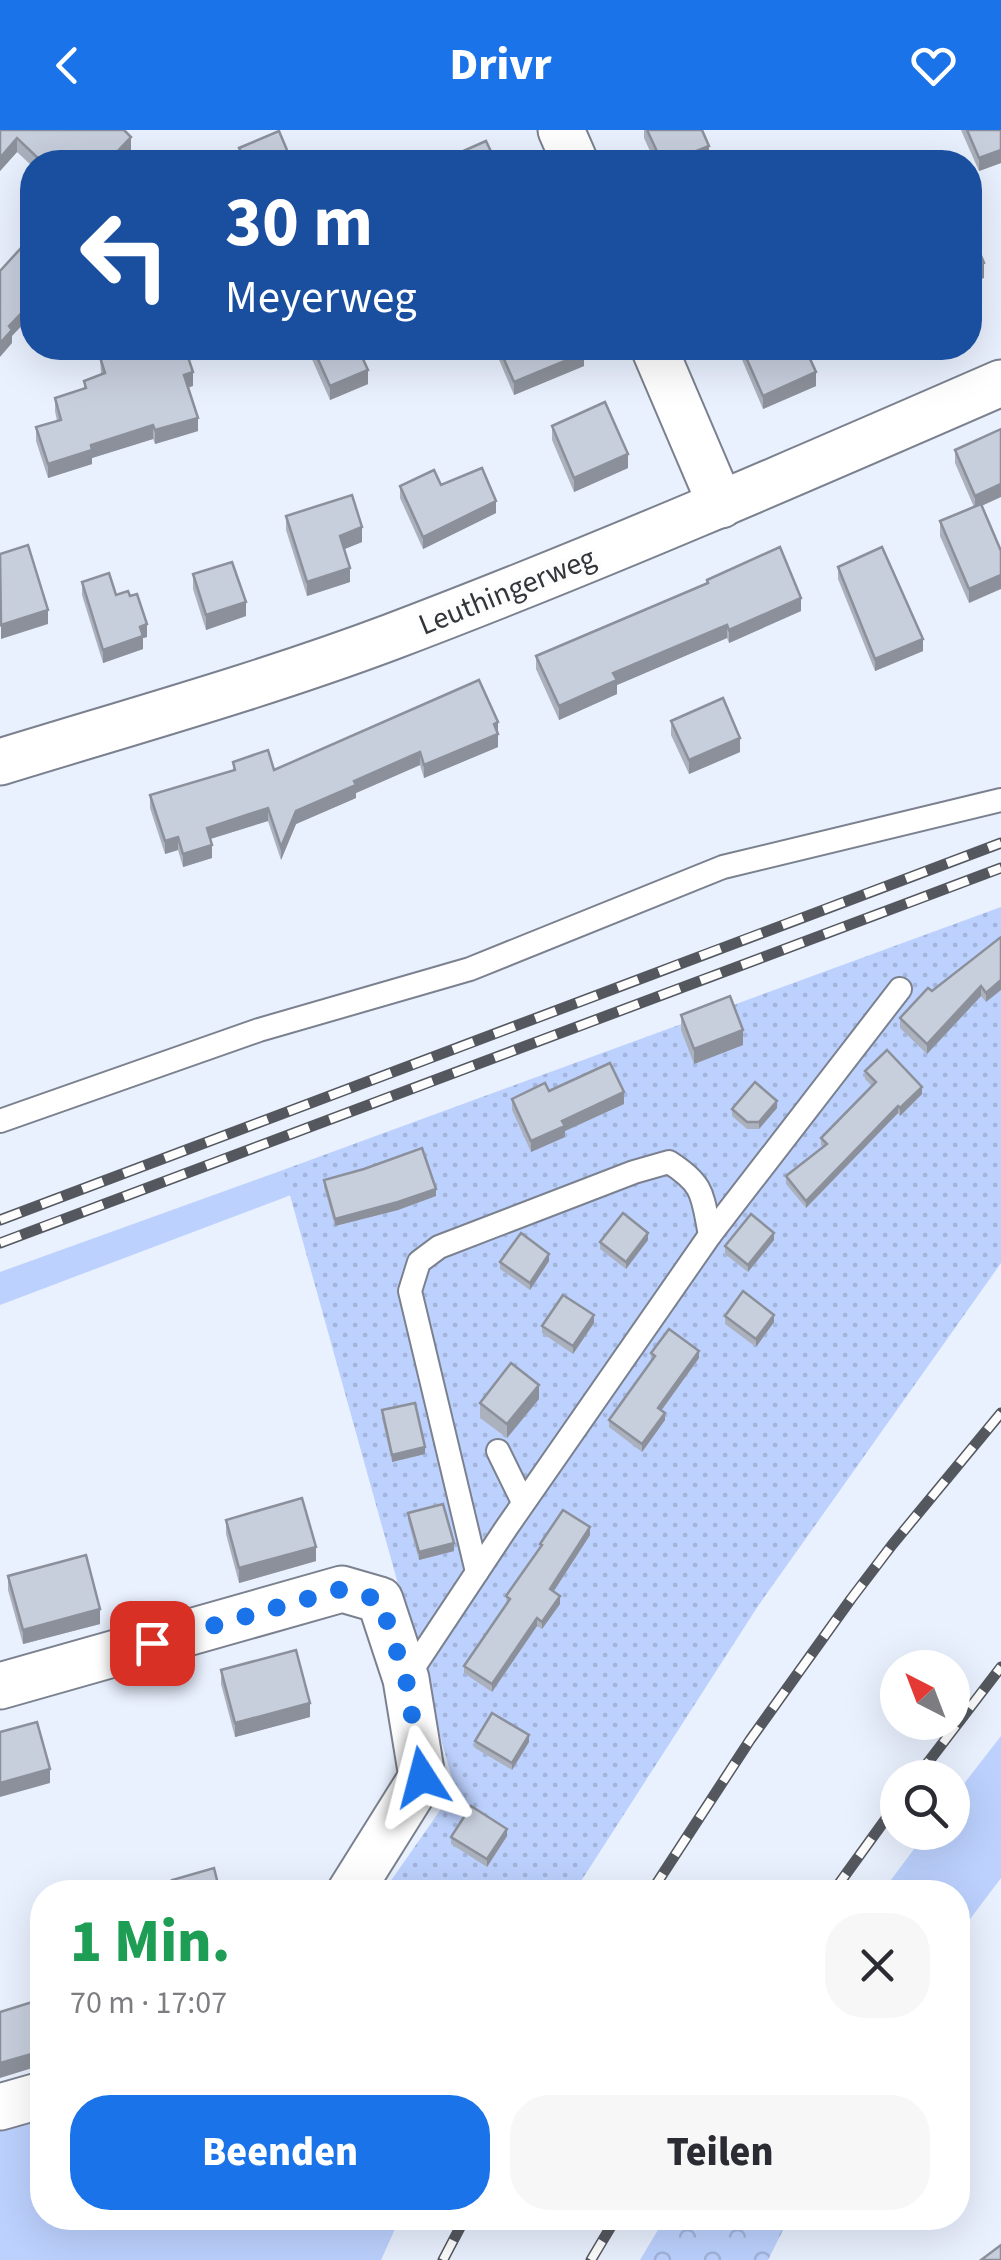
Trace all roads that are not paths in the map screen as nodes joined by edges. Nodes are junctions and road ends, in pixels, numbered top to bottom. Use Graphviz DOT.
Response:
graph roads {
  1 [pos="659,360"];
  2 [pos="1001,382"];
  3 [pos="720,505"];
  4 [pos="0,762"];
  5 [pos="1001,800"];
  6 [pos="900,989"];
  7 [pos="0,1120"];
  8 [pos="746,1188"];
  9 [pos="702,1190"];
  10 [pos="710,1235"];
  11 [pos="498,1451"];
  12 [pos="523,1502"];
  13 [pos="477,1572"];
  14 [pos="406,1679"];
  15 [pos="0,1686"];
  16 [pos="358,1880"];
  17 [pos="30,2098"];
  18 [pos="0,2107"];
  1 -- 3 [label="street"];
  2 -- 3 [label="street, Leuthingerweg"];
  3 -- 4 [label="street, Leuthingerweg"];
  5 -- 7 [label="lane"];
  6 -- 8 [label="lane"];
  8 -- 9 [label="lane"];
  8 -- 10 [label="lane"];
  9 -- 10 [label="lane"];
  9 -- 13 [label="lane"];
  10 -- 12 [label="lane"];
  11 -- 12 [label="lane"];
  12 -- 13 [label="lane"];
  13 -- 14 [label="lane"];
  14 -- 15 [label="street"];
  14 -- 16 [label="street"];
  17 -- 18 [label="street"];
}
